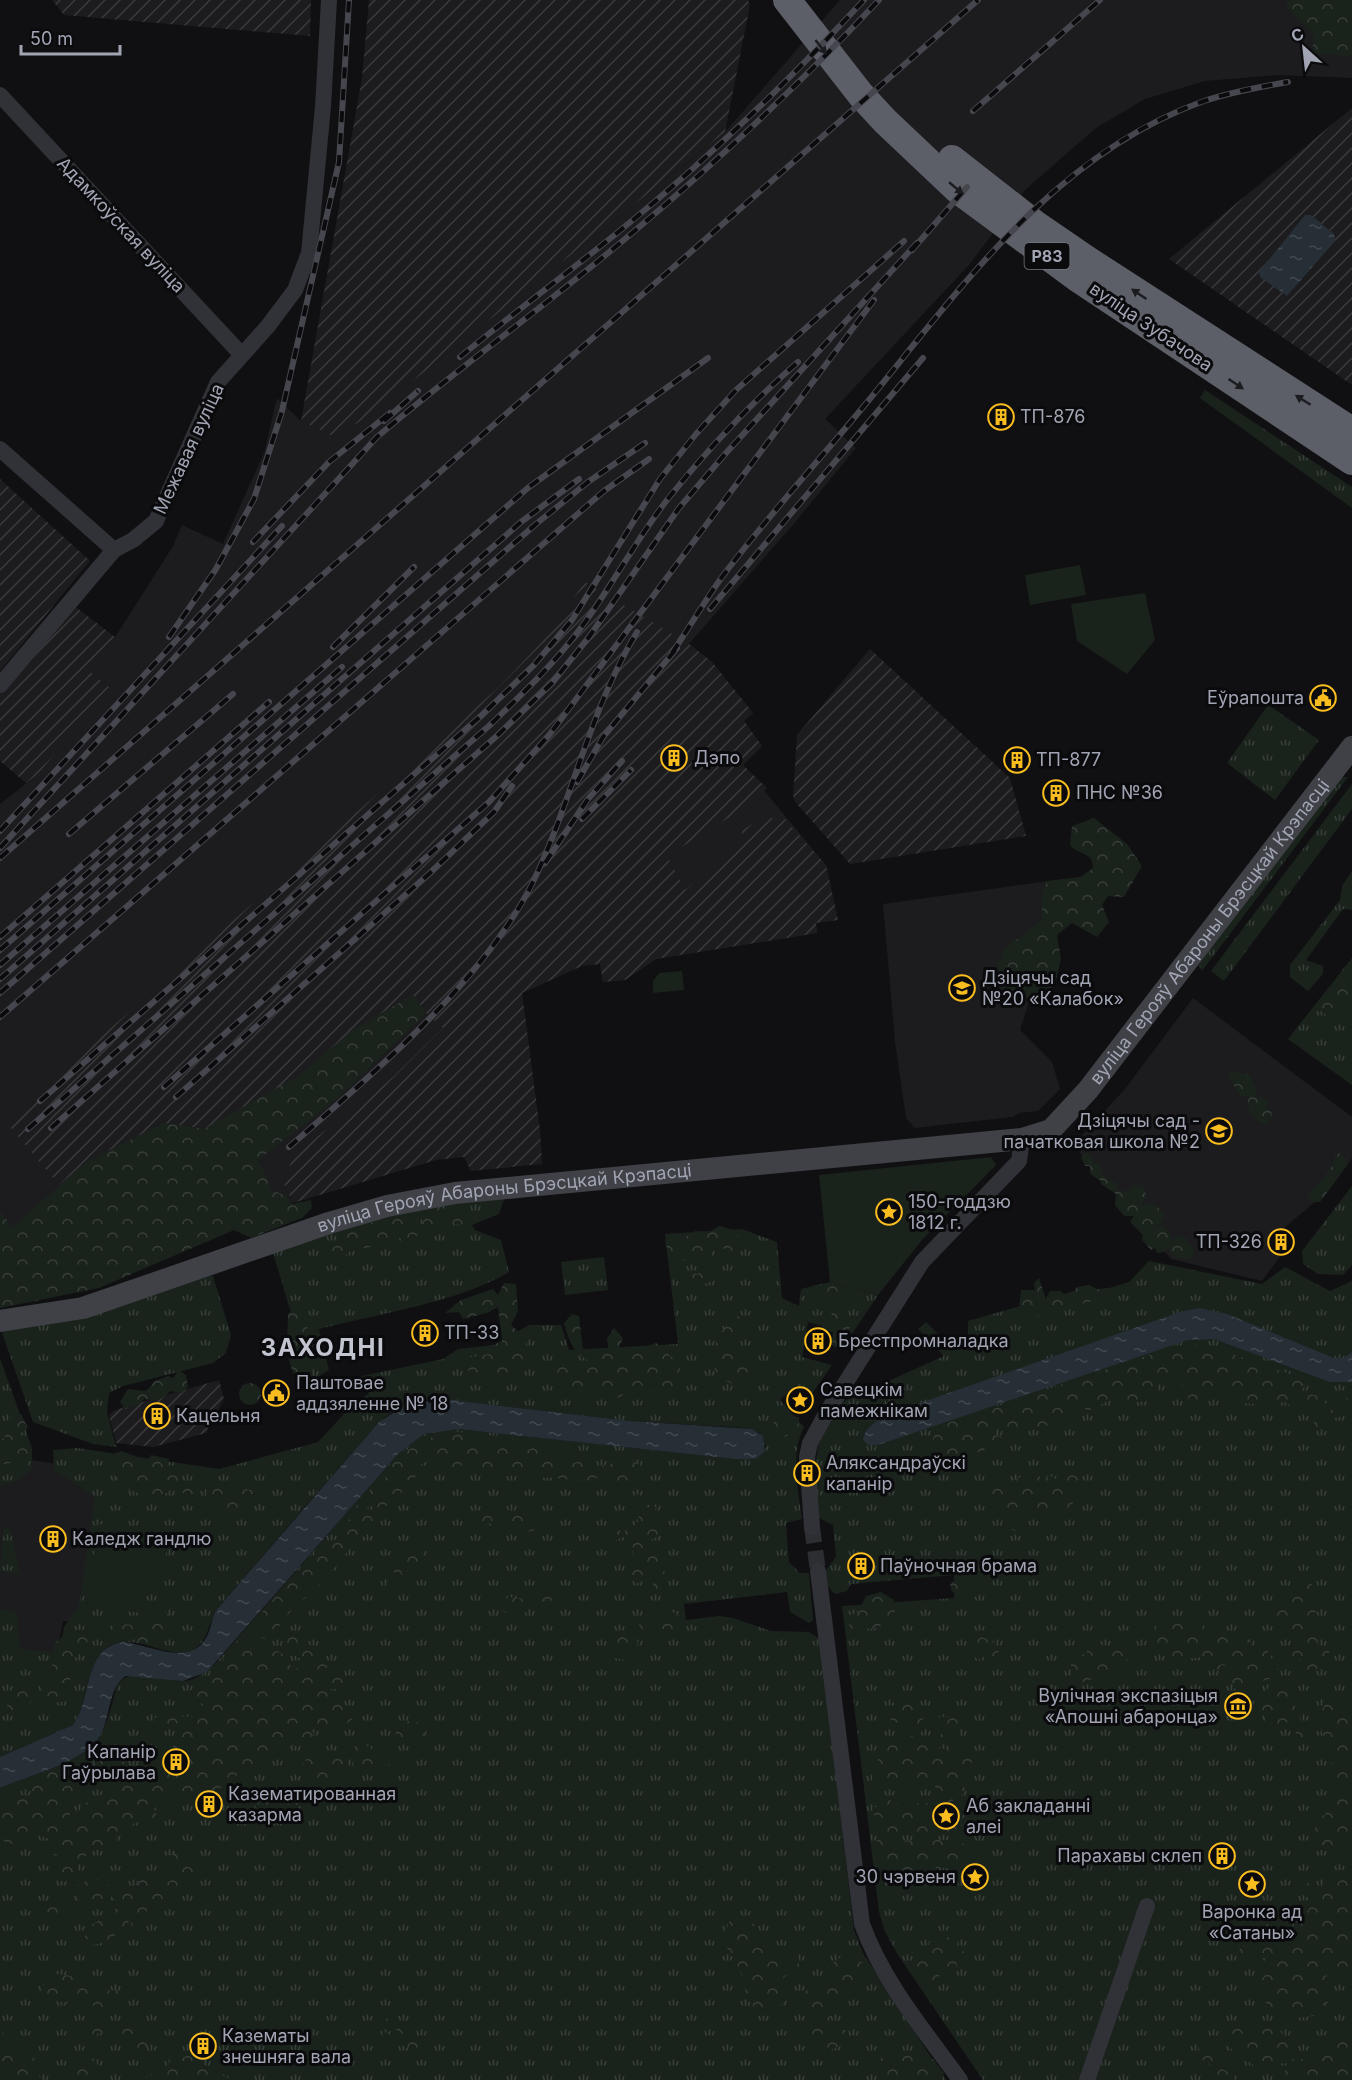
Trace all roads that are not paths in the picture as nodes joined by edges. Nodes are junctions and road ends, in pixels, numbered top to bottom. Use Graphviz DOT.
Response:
graph roads {
  1 [pos="329,0"];
  2 [pos="787,0"];
  3 [pos="811,0"];
  4 [pos="0,95"];
  5 [pos="241,354"];
  6 [pos="1352,431"];
  7 [pos="0,449"];
  8 [pos="1352,461"];
  9 [pos="114,550"];
  10 [pos="0,685"];
  11 [pos="1352,738"];
  12 [pos="1352,747"];
  13 [pos="1337,764"];
  14 [pos="1022,1139"];
  15 [pos="0,1321"];
  16 [pos="812,1527"];
  17 [pos="818,1572"];
  18 [pos="1147,1906"];
  19 [pos="960,2080"];
  20 [pos="1086,2080"];
  1 -- 5 [label="street, Межавая вуліца"];
  2 -- 8 [label="highway, вуліца Зубачова / Р83, one-way"];
  6 -- 3 [label="highway, вуліца Зубачова / Р83, one-way"];
  4 -- 5 [label="street, Адамкоўская вуліца"];
  5 -- 9 [label="street, Межавая вуліца"];
  7 -- 9 [label="street"];
  9 -- 10 [label="street, Межавая вуліца"];
  11 -- 13 [label="main road, вуліца Герояў Абароны Брэсцкай Крэпасці"];
  12 -- 13 [label="main road, вуліца Герояў Абароны Брэсцкай Крэпасці"];
  13 -- 14 [label="main road, вуліца Герояў Абароны Брэсцкай Крэпасці"];
  14 -- 15 [label="main road, вуліца Герояў Абароны Брэсцкай Крэпасці"];
  14 -- 16 [label="street"];
  17 -- 19 [label="street"];
  18 -- 20 [label="street"];
}
